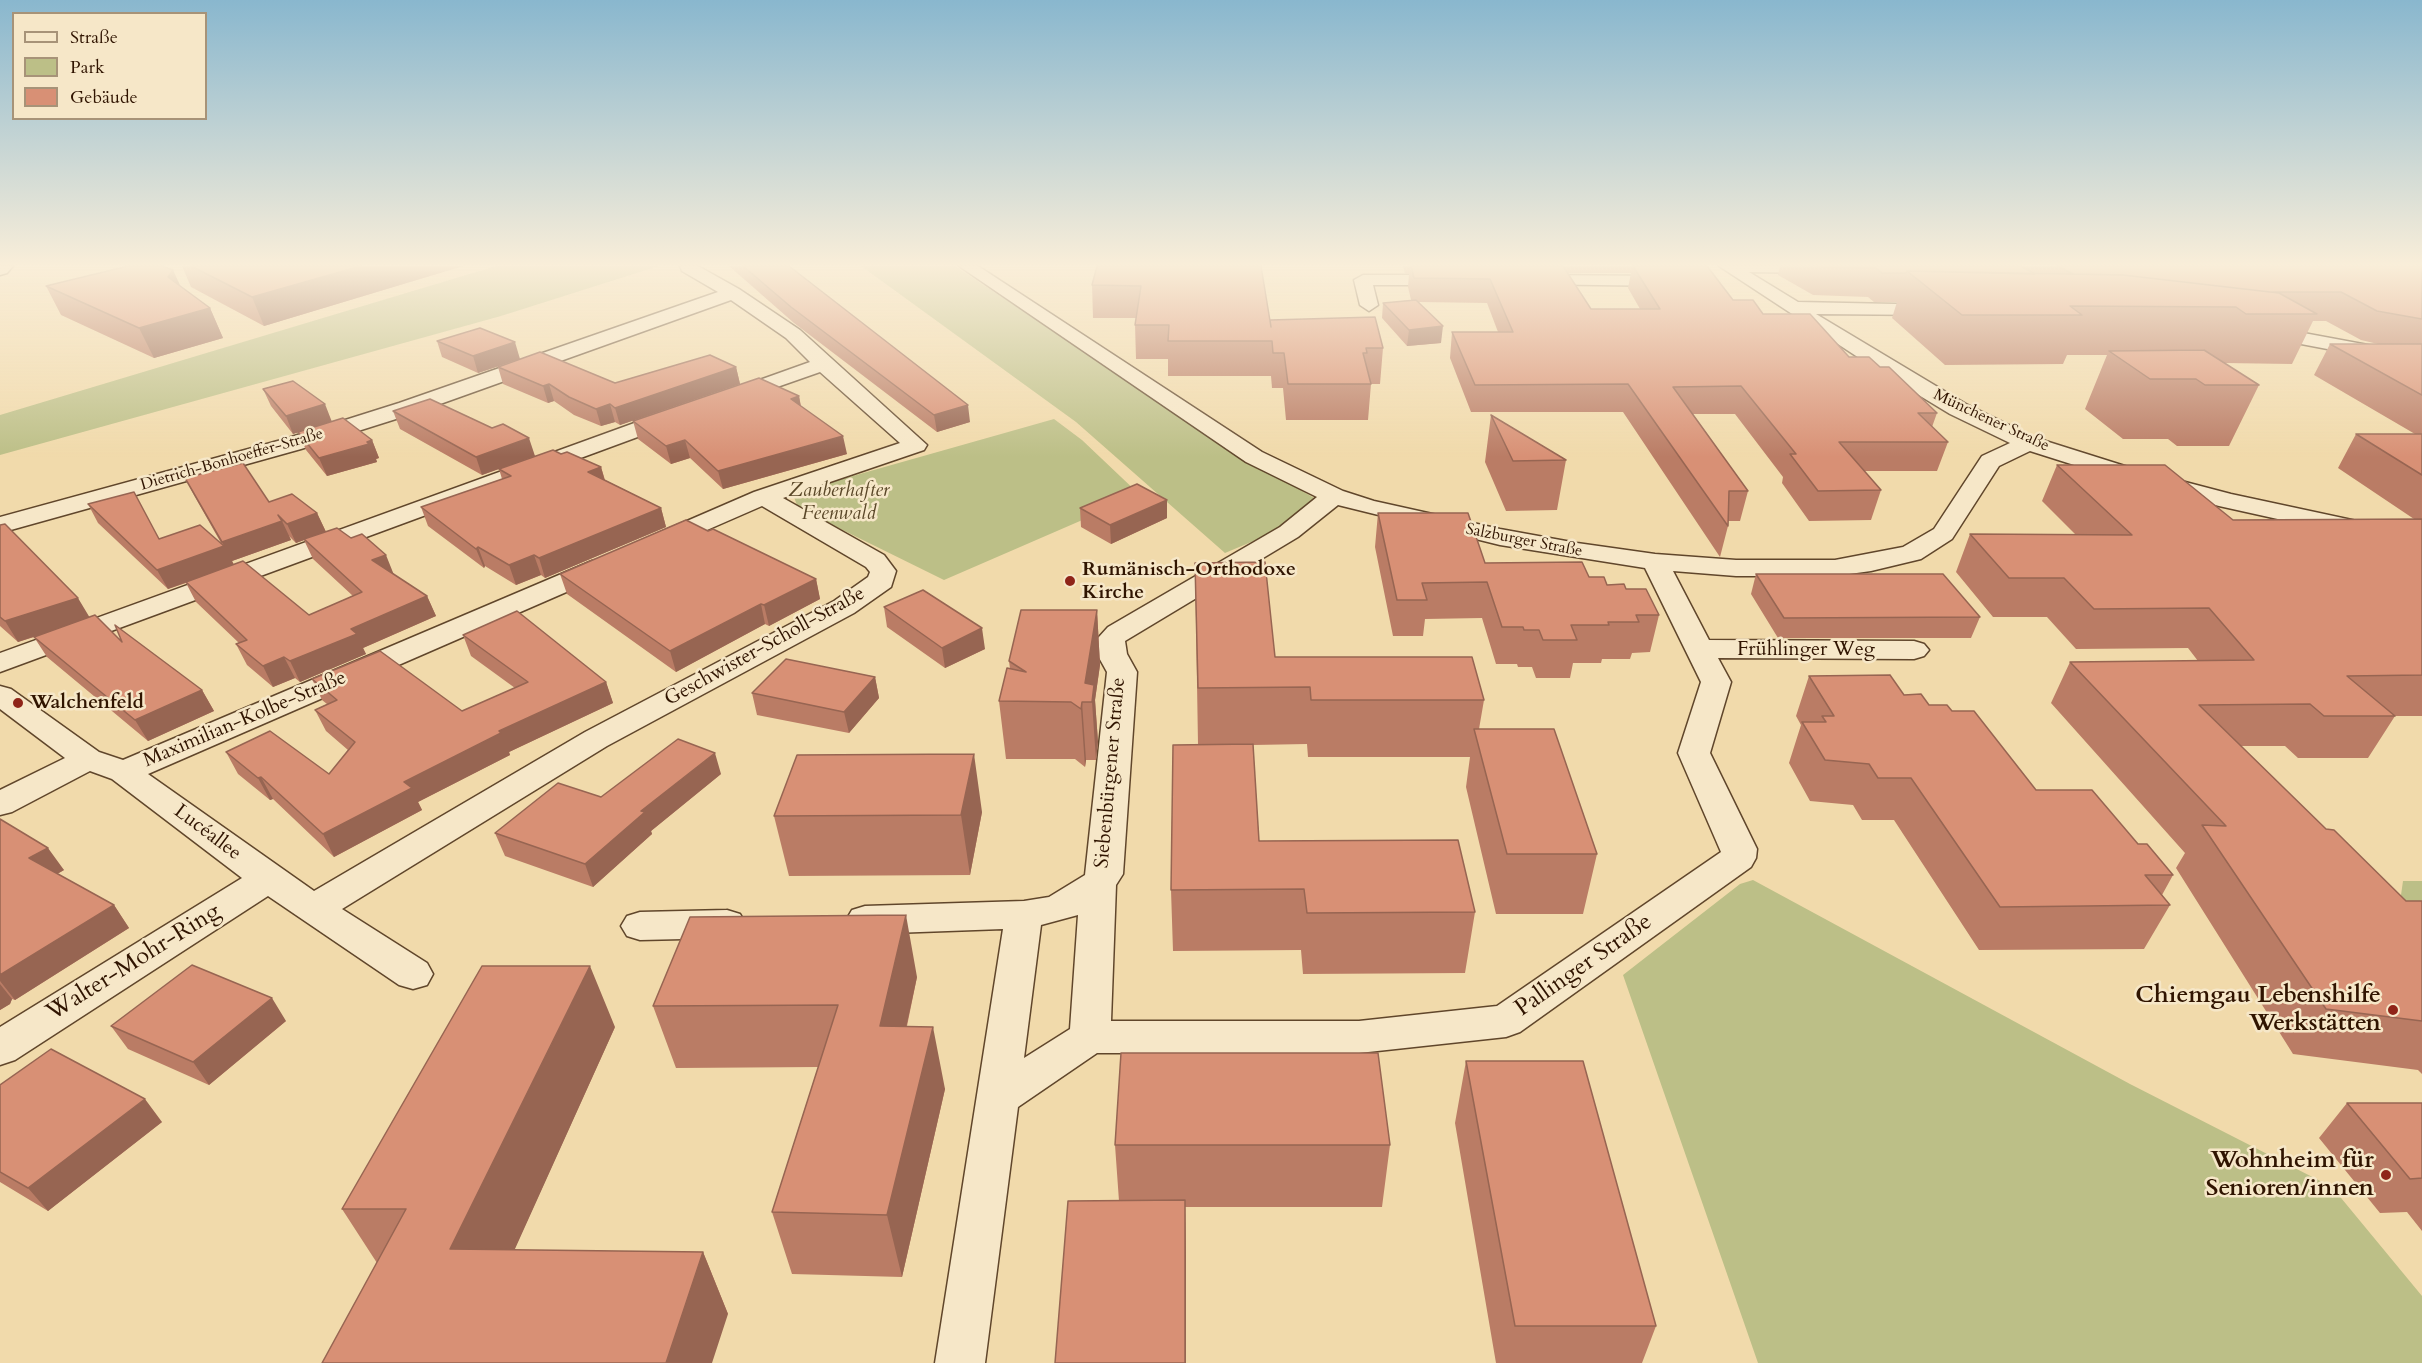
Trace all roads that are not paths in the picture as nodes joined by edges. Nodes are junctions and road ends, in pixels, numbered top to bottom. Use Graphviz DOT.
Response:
graph roads {
  1 [pos="629,330"];
  2 [pos="787,330"];
  3 [pos="1063,330"];
  4 [pos="1828,330"];
  5 [pos="2248,330"];
  6 [pos="2422,361"];
  7 [pos="823,364"];
  8 [pos="2028,443"];
  9 [pos="1334,496"];
  10 [pos="763,497"];
  11 [pos="0,525"];
  12 [pos="2422,543"];
  13 [pos="1655,562"];
  14 [pos="1698,649"];
  15 [pos="1914,650"];
  16 [pos="0,663"];
  17 [pos="0,695"];
  18 [pos="88,759"];
  19 [pos="124,772"];
  20 [pos="0,804"];
  21 [pos="268,879"];
  22 [pos="1098,884"];
  23 [pos="313,909"];
  24 [pos="1024,915"];
  25 [pos="826,921"];
  26 [pos="756,923"];
  27 [pos="640,926"];
  28 [pos="413,974"];
  29 [pos="1090,1037"];
  30 [pos="0,1048"];
  31 [pos="998,1098"];
  32 [pos="960,1363"];
  1 -- 11 [label="street, Dietrich-Bonhoeffer-Straße"];
  2 -- 7 [label="street"];
  3 -- 9 [label="street, Salzburger Straße"];
  4 -- 8 [label="street, Münchener Straße"];
  5 -- 6 [label="street"];
  7 -- 10 [label="street"];
  7 -- 16 [label="street"];
  8 -- 12 [label="street, Münchener Straße"];
  8 -- 13 [label="street, Salzburger Straße"];
  9 -- 13 [label="street, Salzburger Straße"];
  9 -- 22 [label="street, Siebenbürgener Straße"];
  10 -- 19 [label="street, Maximilian-Kolbe-Straße"];
  10 -- 23 [label="street, Geschwister-Scholl-Straße"];
  13 -- 14 [label="street, Pallinger Straße"];
  14 -- 15 [label="street, Frühlinger Weg"];
  14 -- 29 [label="street, Pallinger Straße"];
  17 -- 18 [label="street, Lucéallee"];
  18 -- 19 [label="street, Lucéallee"];
  18 -- 20 [label="street"];
  19 -- 21 [label="street, Lucéallee"];
  21 -- 23 [label="street, Lucéallee"];
  21 -- 30 [label="street, Walter-Mohr-Ring"];
  22 -- 24 [label="street, Siebenbürgener Straße"];
  22 -- 29 [label="street, Siebenbürgener Straße"];
  23 -- 28 [label="street, Lucéallee"];
  24 -- 25 [label="street, Siebenbürgener Straße"];
  24 -- 31 [label="street"];
  26 -- 27 [label="street"];
  29 -- 31 [label="street"];
  31 -- 32 [label="street"];
}
